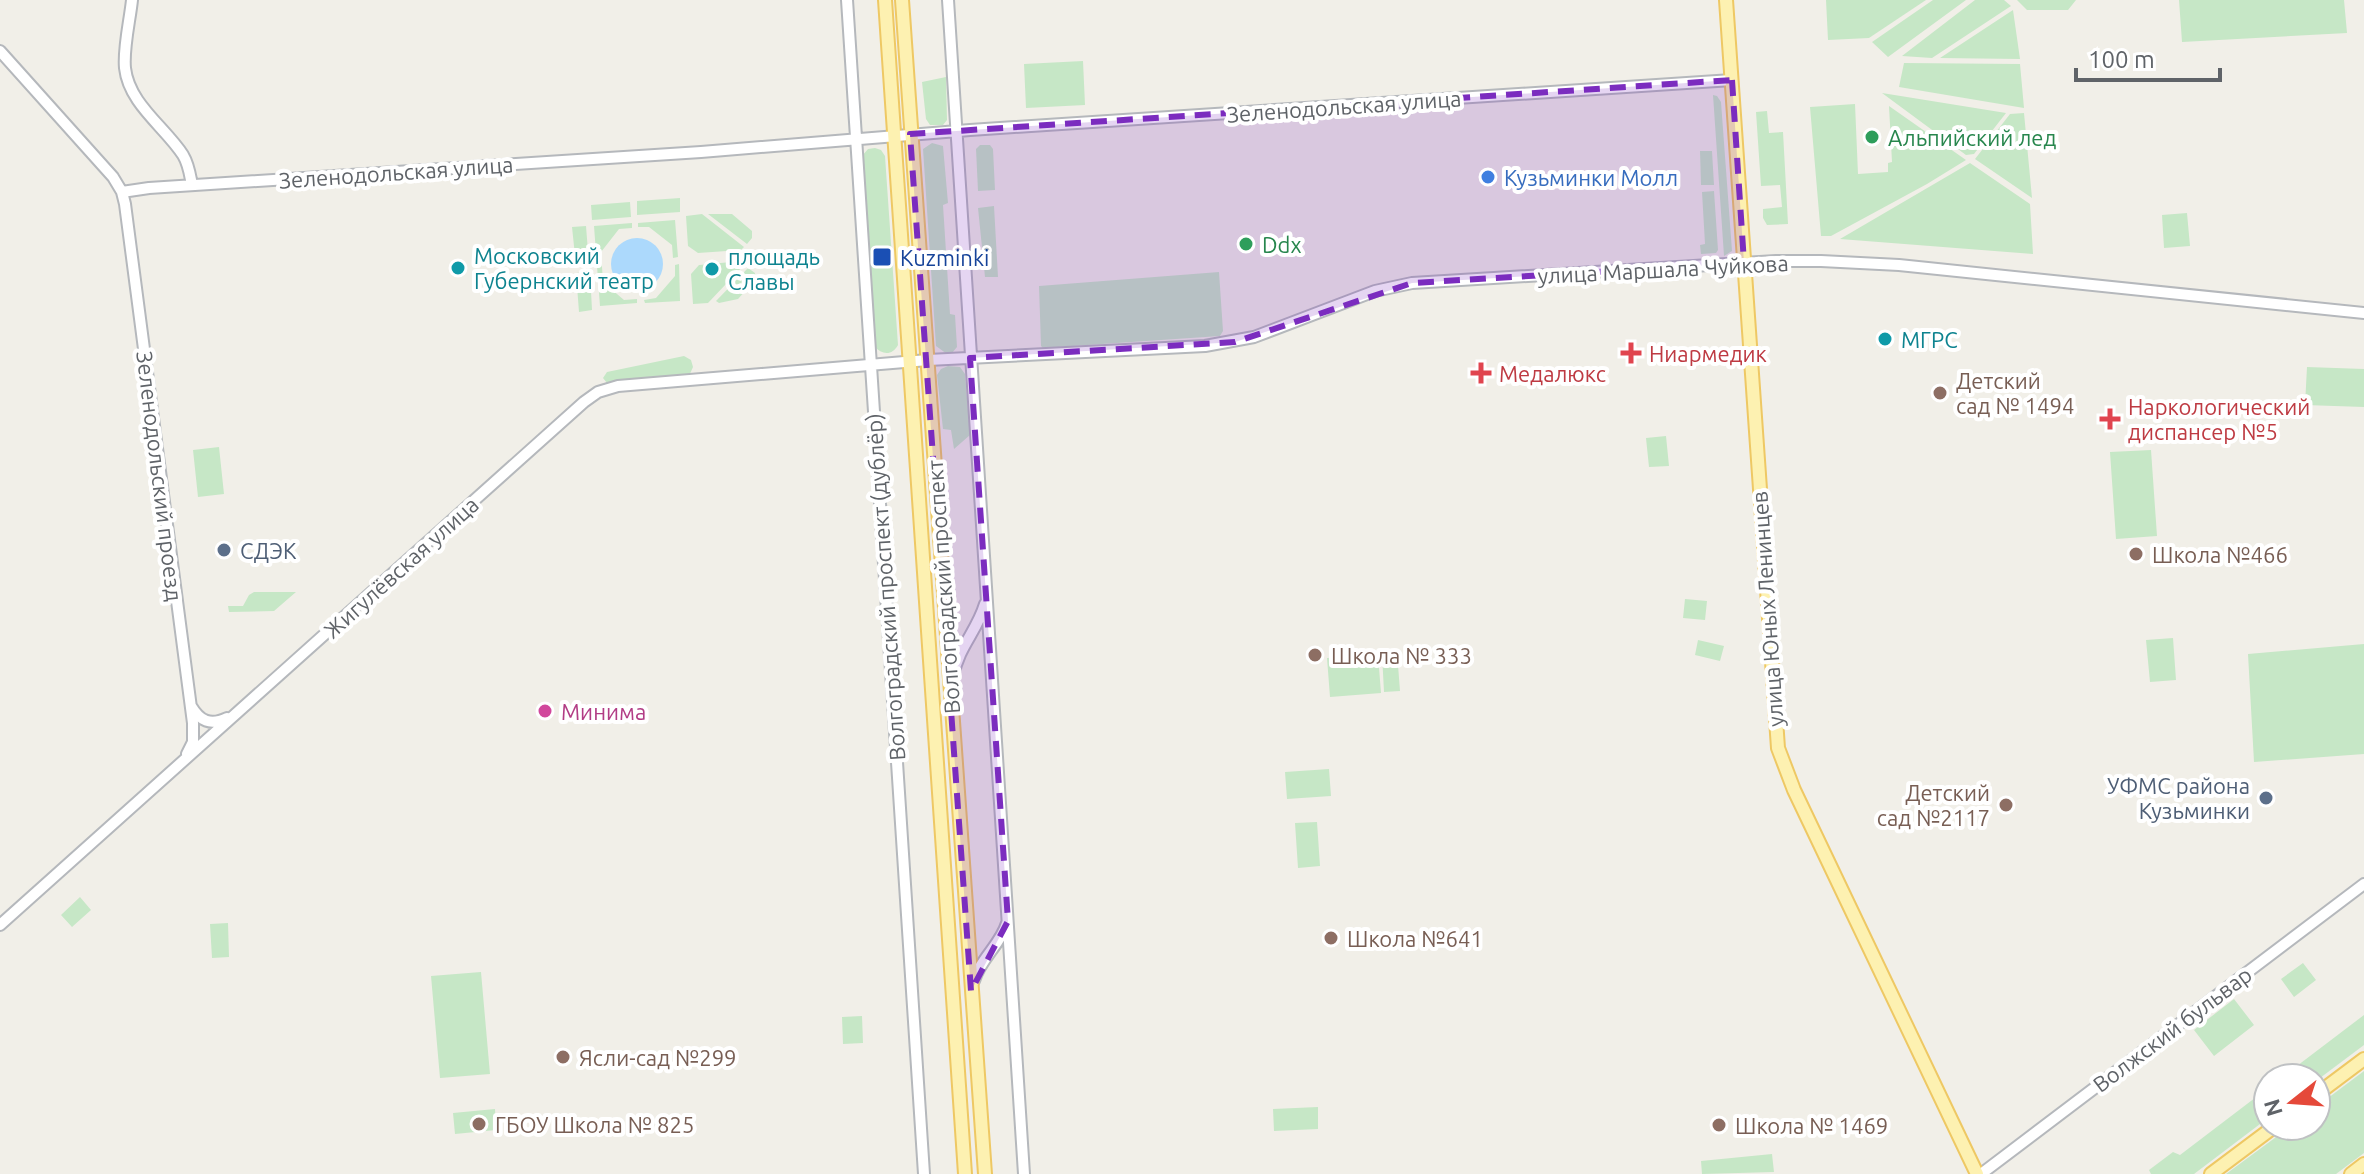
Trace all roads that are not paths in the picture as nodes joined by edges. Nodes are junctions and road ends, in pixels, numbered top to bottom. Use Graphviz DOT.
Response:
graph roads {
  1 [pos="132,0"];
  2 [pos="847,0"];
  3 [pos="885,0"];
  4 [pos="902,0"];
  5 [pos="948,0"];
  6 [pos="1726,0"];
  7 [pos="0,51"];
  8 [pos="1732,80"];
  9 [pos="956,131"];
  10 [pos="910,134"];
  11 [pos="894,135"];
  12 [pos="856,138"];
  13 [pos="192,185"];
  14 [pos="122,192"];
  15 [pos="1744,263"];
  16 [pos="2364,313"];
  17 [pos="970,358"];
  18 [pos="928,360"];
  19 [pos="911,362"];
  20 [pos="870,364"];
  21 [pos="988,595"];
  22 [pos="950,690"];
  23 [pos="190,703"];
  24 [pos="242,708"];
  25 [pos="185,760"];
  26 [pos="2364,884"];
  27 [pos="1008,921"];
  28 [pos="0,925"];
  29 [pos="971,991"];
  30 [pos="2364,1059"];
  31 [pos="2332,1083"];
  32 [pos="2254,1142"];
  33 [pos="2364,1164"];
  34 [pos="924,1174"];
  35 [pos="965,1174"];
  36 [pos="985,1174"];
  37 [pos="1024,1174"];
  38 [pos="1979,1174"];
  39 [pos="2211,1174"];
  40 [pos="2351,1174"];
  1 -- 13 [label="street"];
  2 -- 12 [label="street, Волгоградский проспект (дублёр)"];
  3 -- 11 [label="main road, Волгоградский проспект"];
  4 -- 10 [label="main road, Волгоградский проспект"];
  5 -- 9 [label="street"];
  6 -- 8 [label="main road, улица Юных Ленинцев"];
  7 -- 14 [label="street"];
  8 -- 9 [label="street, Зеленодольская улица"];
  8 -- 15 [label="main road, улица Юных Ленинцев"];
  9 -- 10 [label="street, Зеленодольская улица"];
  9 -- 17 [label="street"];
  10 -- 11 [label="street, Зеленодольская улица"];
  10 -- 18 [label="main road, Волгоградский проспект"];
  11 -- 12 [label="street, Зеленодольская улица"];
  11 -- 19 [label="main road, Волгоградский проспект"];
  12 -- 13 [label="street, Зеленодольская улица"];
  12 -- 20 [label="street, Волгоградский проспект (дублёр)"];
  13 -- 14 [label="street, Зеленодольская улица"];
  14 -- 23 [label="street, Зеленодольский проезд"];
  15 -- 16 [label="street, улица Маршала Чуйкова"];
  15 -- 17 [label="street, улица Маршала Чуйкова"];
  15 -- 38 [label="main road, улица Юных Ленинцев"];
  17 -- 18 [label="street, улица Маршала Чуйкова"];
  17 -- 21 [label="street"];
  18 -- 19 [label="street, Жигулёвская улица"];
  18 -- 22 [label="main road, Волгоградский проспект"];
  19 -- 20 [label="street, Жигулёвская улица"];
  19 -- 35 [label="main road, Волгоградский проспект"];
  20 -- 24 [label="street, Жигулёвская улица"];
  20 -- 34 [label="street, Волгоградский проспект (дублёр)"];
  21 -- 22 [label="street"];
  21 -- 27 [label="street"];
  22 -- 29 [label="main road, Волгоградский проспект"];
  23 -- 24 [label="street"];
  23 -- 25 [label="street, Зеленодольский проезд"];
  24 -- 25 [label="street, Жигулёвская улица"];
  25 -- 28 [label="street, Жигулёвская улица"];
  26 -- 38 [label="street, Волжский бульвар"];
  27 -- 29 [label="street"];
  27 -- 37 [label="street"];
  29 -- 36 [label="main road, Волгоградский проспект"];
  30 -- 31 [label="main road"];
  32 -- 39 [label="main road"];
  33 -- 40 [label="main road"];
}
